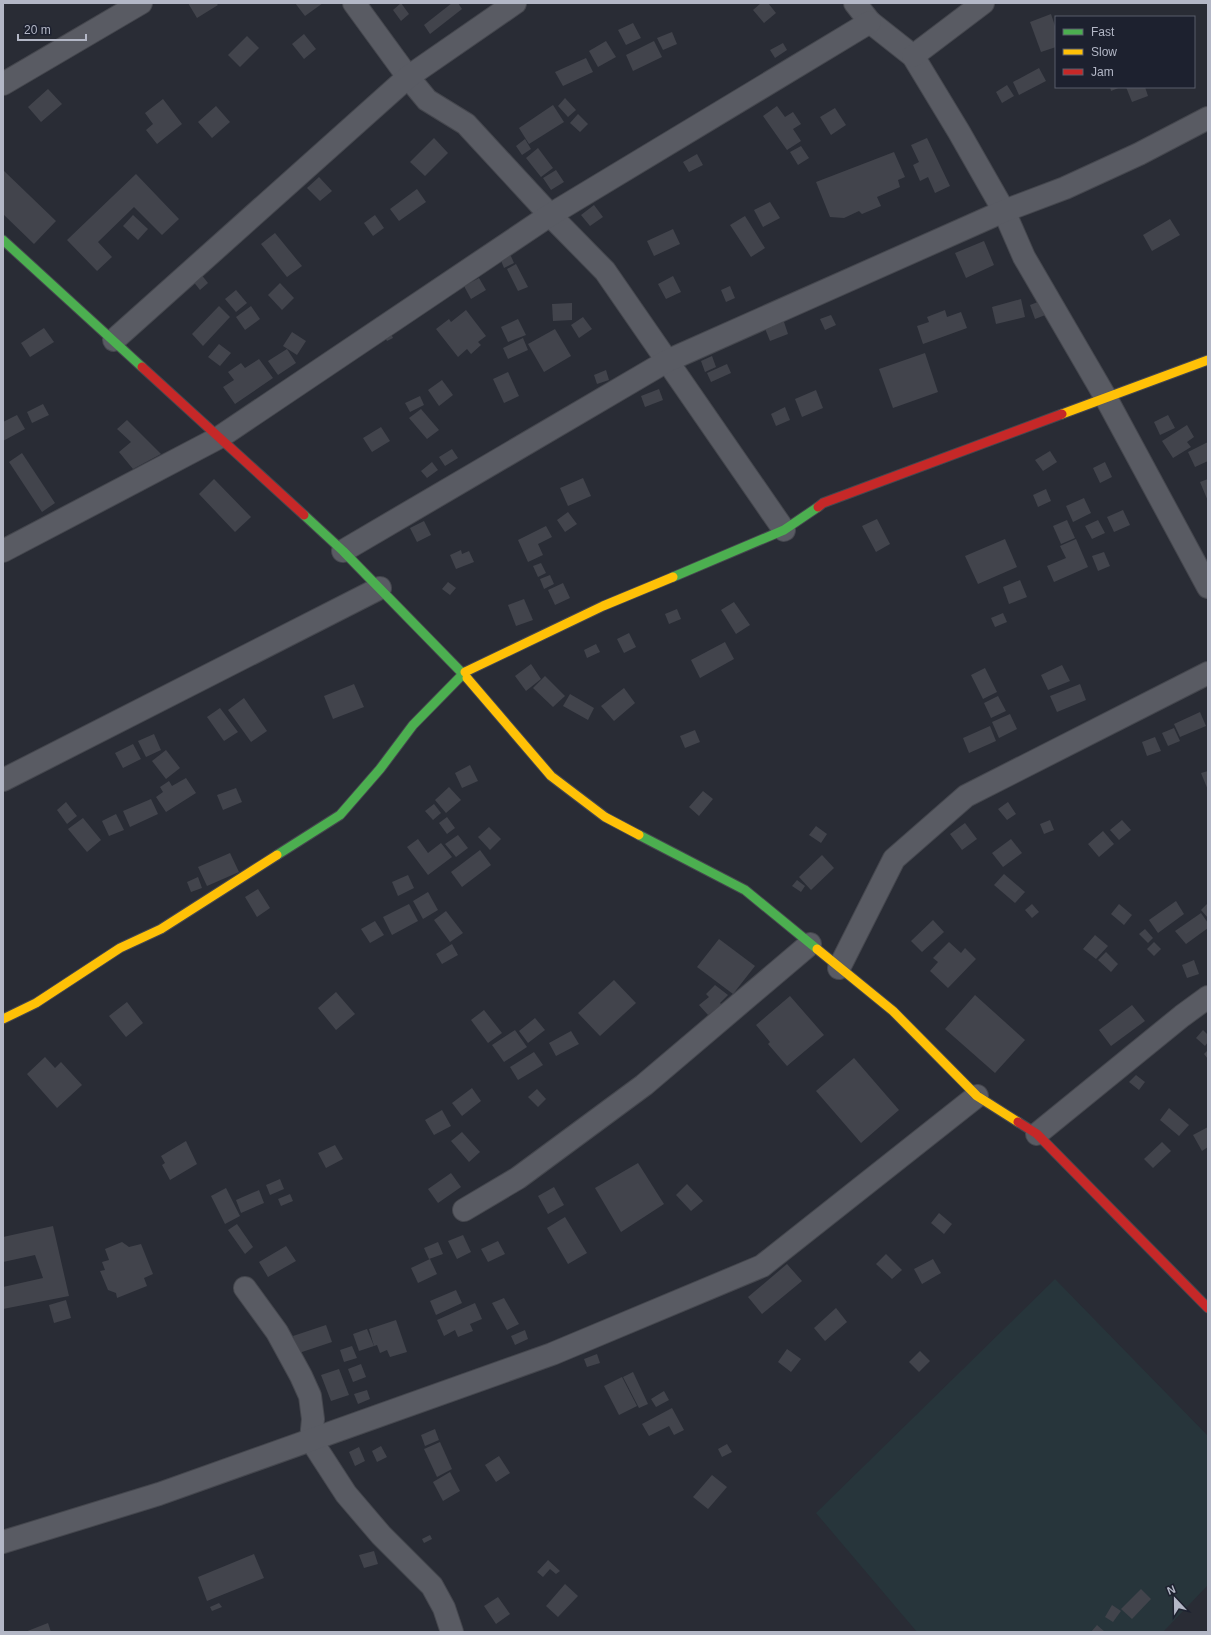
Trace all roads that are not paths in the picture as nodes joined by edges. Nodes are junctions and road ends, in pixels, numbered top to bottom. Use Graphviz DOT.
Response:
graph roads {
  1 [pos="141,3"];
  2 [pos="354,3"];
  3 [pos="515,3"];
  4 [pos="855,3"];
  5 [pos="983,3"];
  6 [pos="870,22"];
  7 [pos="913,56"];
  8 [pos="408,78"];
  9 [pos="3,84"];
  10 [pos="1208,118"];
  11 [pos="1004,211"];
  12 [pos="550,215"];
  13 [pos="3,240"];
  14 [pos="114,340"];
  15 [pos="1208,360"];
  16 [pos="667,361"];
  17 [pos="1106,398"];
  18 [pos="220,437"];
  19 [pos="784,530"];
  20 [pos="3,551"];
  21 [pos="343,551"];
  22 [pos="1208,587"];
  23 [pos="380,588"];
  24 [pos="464,673"];
  25 [pos="1208,673"];
  26 [pos="3,780"];
  27 [pos="810,944"];
  28 [pos="839,968"];
  29 [pos="1208,997"];
  30 [pos="3,1019"];
  31 [pos="977,1096"];
  32 [pos="1037,1134"];
  33 [pos="464,1210"];
  34 [pos="245,1288"];
  35 [pos="1208,1308"];
  36 [pos="311,1440"];
  37 [pos="3,1542"];
  38 [pos="452,1632"];
  1 -- 9 [label="street"];
  2 -- 8 [label="street"];
  3 -- 8 [label="street"];
  4 -- 6 [label="street"];
  5 -- 7 [label="street"];
  6 -- 7 [label="street"];
  6 -- 12 [label="street"];
  7 -- 11 [label="street"];
  8 -- 12 [label="street"];
  8 -- 14 [label="street"];
  10 -- 11 [label="street"];
  11 -- 16 [label="street"];
  11 -- 17 [label="street"];
  12 -- 16 [label="street"];
  12 -- 18 [label="street"];
  13 -- 14 [label="street"];
  14 -- 18 [label="street"];
  15 -- 17 [label="street"];
  16 -- 19 [label="street"];
  16 -- 21 [label="street"];
  17 -- 19 [label="street"];
  17 -- 22 [label="street"];
  18 -- 20 [label="street"];
  18 -- 21 [label="street"];
  19 -- 24 [label="street"];
  21 -- 23 [label="street"];
  23 -- 24 [label="street"];
  23 -- 26 [label="street"];
  24 -- 27 [label="street"];
  24 -- 30 [label="street"];
  25 -- 28 [label="street"];
  27 -- 28 [label="street"];
  27 -- 33 [label="street"];
  28 -- 31 [label="street"];
  29 -- 32 [label="street"];
  31 -- 32 [label="street"];
  31 -- 36 [label="street"];
  32 -- 35 [label="street"];
  34 -- 36 [label="street"];
  36 -- 37 [label="street"];
  36 -- 38 [label="street"];
}
